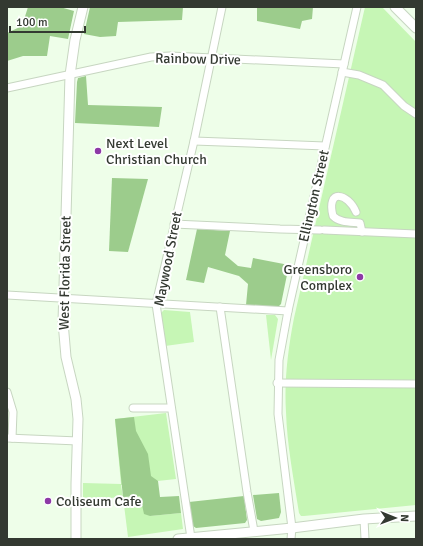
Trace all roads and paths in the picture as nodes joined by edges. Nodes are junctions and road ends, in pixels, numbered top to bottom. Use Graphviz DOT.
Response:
graph roads {
  1 [pos="83,7"];
  2 [pos="222,7"];
  3 [pos="357,7"];
  4 [pos="395,7"];
  5 [pos="416,28"];
  6 [pos="211,58"];
  7 [pos="344,64"];
  8 [pos="342,72"];
  9 [pos="70,75"];
  10 [pos="7,88"];
  11 [pos="416,114"];
  12 [pos="194,141"];
  13 [pos="325,146"];
  14 [pos="356,212"];
  15 [pos="174,224"];
  16 [pos="307,229"];
  17 [pos="362,232"];
  18 [pos="416,234"];
  19 [pos="7,295"];
  20 [pos="63,298"];
  21 [pos="156,304"];
  22 [pos="220,307"];
  23 [pos="288,311"];
  24 [pos="278,382"];
  25 [pos="416,384"];
  26 [pos="7,392"];
  27 [pos="133,408"];
  28 [pos="171,408"];
  29 [pos="9,438"];
  30 [pos="78,441"];
  31 [pos="416,516"];
  32 [pos="364,519"];
  33 [pos="292,528"];
  34 [pos="254,531"];
  35 [pos="222,537"];
  36 [pos="191,538"];
  37 [pos="76,539"];
  38 [pos="178,539"];
  39 [pos="291,539"];
  40 [pos="365,539"];
  1 -- 9 [label="main road, West Florida Street"];
  2 -- 6 [label="street, Maywood Street"];
  3 -- 7 [label="street, Ellington Street"];
  4 -- 5 [label="main road"];
  6 -- 7 [label="street, Rainbow Drive"];
  6 -- 9 [label="street, Rainbow Drive"];
  6 -- 12 [label="street, Maywood Street"];
  7 -- 8 [label="street, Ellington Street"];
  8 -- 11 [label="street"];
  8 -- 13 [label="street, Ellington Street"];
  9 -- 10 [label="street, Rainbow Drive"];
  9 -- 20 [label="main road, West Florida Street"];
  12 -- 13 [label="street"];
  12 -- 15 [label="street, Maywood Street"];
  13 -- 16 [label="street, Ellington Street"];
  14 -- 17 [label="street"];
  15 -- 16 [label="street"];
  15 -- 21 [label="street, Maywood Street"];
  16 -- 17 [label="street"];
  16 -- 23 [label="street, Ellington Street"];
  17 -- 18 [label="street"];
  19 -- 20 [label="street"];
  20 -- 21 [label="street"];
  20 -- 30 [label="main road, West Florida Street"];
  21 -- 22 [label="street"];
  21 -- 28 [label="street, Maywood Street"];
  22 -- 23 [label="street"];
  22 -- 34 [label="street"];
  23 -- 24 [label="street, Ellington Street"];
  24 -- 25 [label="street"];
  24 -- 33 [label="street, Ellington Street"];
  26 -- 29 [label="street"];
  27 -- 28 [label="street"];
  28 -- 36 [label="street, Maywood Street"];
  29 -- 30 [label="street"];
  30 -- 37 [label="main road, West Florida Street"];
  31 -- 32 [label="main road"];
  32 -- 33 [label="main road"];
  32 -- 40 [label="street"];
  33 -- 34 [label="main road"];
  33 -- 39 [label="street, Ellington Street"];
  34 -- 35 [label="main road"];
  35 -- 36 [label="main road"];
  36 -- 38 [label="main road"];
}
